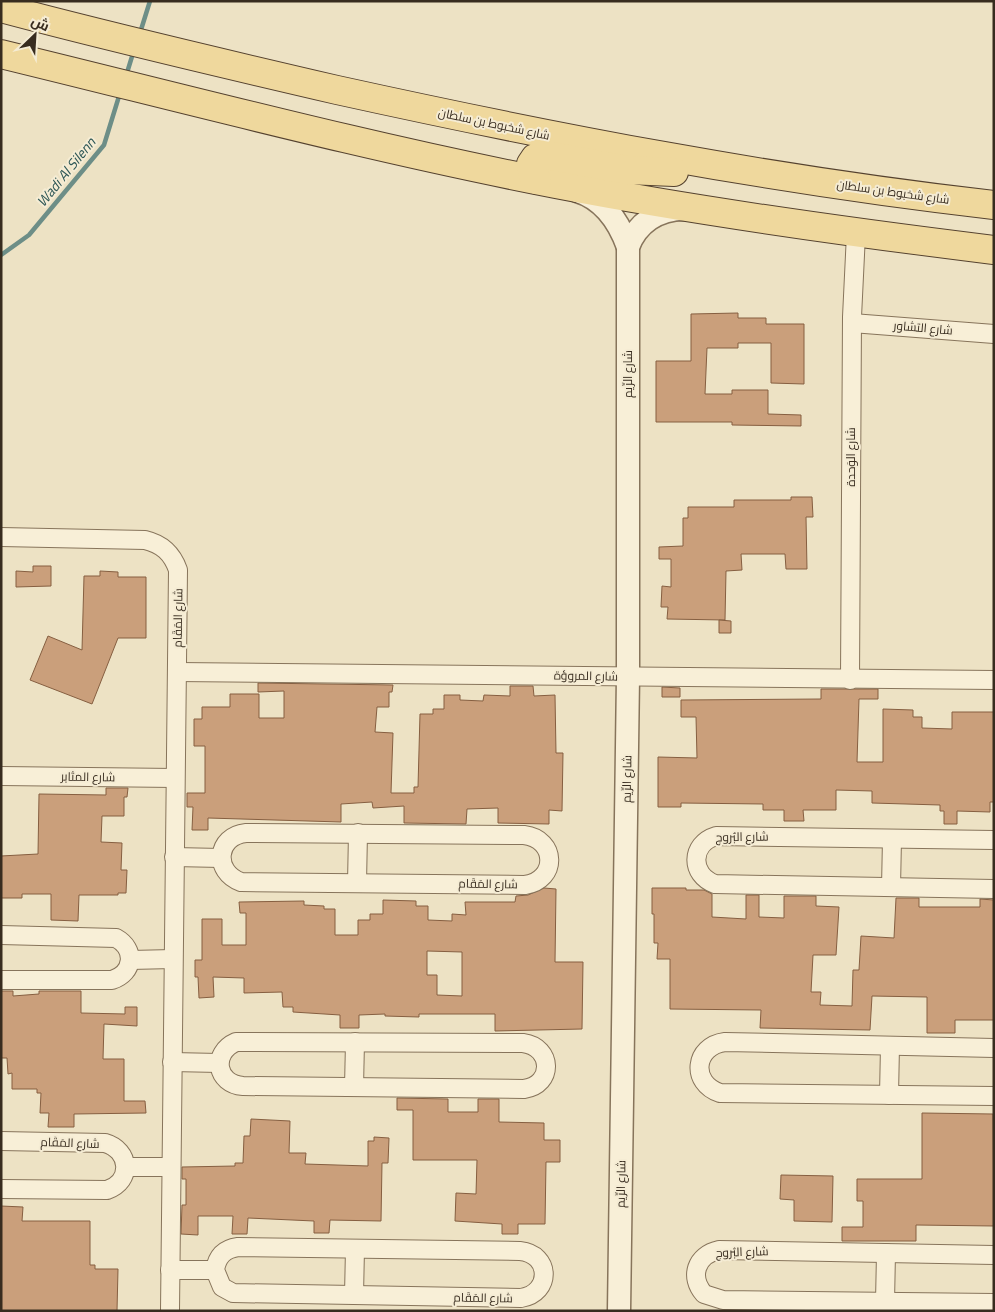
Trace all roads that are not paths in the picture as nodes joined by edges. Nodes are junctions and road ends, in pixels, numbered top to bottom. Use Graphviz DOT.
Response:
graph roads {
  1 [pos="1,8"];
  2 [pos="1,54"];
  3 [pos="722,168"];
  4 [pos="546,182"];
  5 [pos="994,205"];
  6 [pos="695,208"];
  7 [pos="856,234"];
  8 [pos="628,247"];
  9 [pos="994,250"];
  10 [pos="852,323"];
  11 [pos="994,334"];
  12 [pos="1,537"];
  13 [pos="178,672"];
  14 [pos="628,676"];
  15 [pos="850,680"];
  16 [pos="994,680"];
  17 [pos="1,776"];
  18 [pos="175,778"];
  19 [pos="358,834"];
  20 [pos="892,838"];
  21 [pos="994,840"];
  22 [pos="174,857"];
  23 [pos="221,858"];
  24 [pos="357,883"];
  25 [pos="891,887"];
  26 [pos="994,889"];
  27 [pos="1,935"];
  28 [pos="130,960"];
  29 [pos="173,960"];
  30 [pos="1,980"];
  31 [pos="355,1042"];
  32 [pos="890,1046"];
  33 [pos="994,1048"];
  34 [pos="172,1062"];
  35 [pos="218,1063"];
  36 [pos="354,1087"];
  37 [pos="889,1095"];
  38 [pos="994,1096"];
  39 [pos="1,1141"];
  40 [pos="126,1167"];
  41 [pos="171,1167"];
  42 [pos="1,1189"];
  43 [pos="355,1249"];
  44 [pos="886,1253"];
  45 [pos="994,1255"];
  46 [pos="170,1270"];
  47 [pos="215,1270"];
  48 [pos="354,1295"];
  49 [pos="885,1302"];
  50 [pos="994,1303"];
  51 [pos="170,1311"];
  52 [pos="619,1311"];
  1 -- 3 [label="main road, شارع شخبوط بن سلطان"];
  2 -- 4 [label="main road"];
  3 -- 4 [label="main road"];
  3 -- 5 [label="main road, شارع شخبوط بن سلطان"];
  4 -- 6 [label="main road"];
  4 -- 8 [label="street, شارع الرِّيم"];
  6 -- 7 [label="main road"];
  6 -- 8 [label="street"];
  7 -- 9 [label="main road"];
  7 -- 10 [label="street, شارع الوَحدة"];
  8 -- 14 [label="street, شارع الرِّيم"];
  10 -- 11 [label="street, شارع التشاور"];
  10 -- 15 [label="street, شارع الوَحدة"];
  12 -- 13 [label="street, شارع المَقَام"];
  13 -- 14 [label="street, شارع المروؤة"];
  13 -- 18 [label="street, شارع المَقَام"];
  14 -- 15 [label="street, شارع المروؤة"];
  14 -- 52 [label="street, شارع الرِّيم"];
  15 -- 16 [label="street, شارع المروؤة"];
  17 -- 18 [label="street, شارع المثابر"];
  18 -- 22 [label="street, شارع المَقَام"];
  19 -- 23 [label="street, شارع المَقَام"];
  19 -- 24 [label="street"];
  19 -- 24 [label="street, شارع المَقَام"];
  20 -- 21 [label="street, شارع البُروج"];
  20 -- 25 [label="street"];
  20 -- 25 [label="street, شارع البُروج"];
  22 -- 23 [label="street"];
  22 -- 29 [label="street, شارع المَقَام"];
  23 -- 24 [label="street, شارع المَقَام"];
  25 -- 26 [label="street, شارع البُروج"];
  27 -- 28 [label="street"];
  28 -- 29 [label="street"];
  28 -- 30 [label="street"];
  29 -- 34 [label="street, شارع المَقَام"];
  31 -- 35 [label="street"];
  31 -- 36 [label="street"];
  31 -- 36 [label="street"];
  32 -- 33 [label="street"];
  32 -- 37 [label="street"];
  32 -- 37 [label="street"];
  34 -- 35 [label="street"];
  34 -- 41 [label="street, شارع المَقَام"];
  35 -- 36 [label="street"];
  37 -- 38 [label="street"];
  39 -- 40 [label="street, شارع المَقَام"];
  40 -- 41 [label="street"];
  40 -- 42 [label="street"];
  41 -- 46 [label="street, شارع المَقَام"];
  43 -- 47 [label="street, شارع المَقَام"];
  43 -- 48 [label="street"];
  43 -- 48 [label="street, شارع المَقَام"];
  44 -- 45 [label="street, شارع البُروج"];
  44 -- 49 [label="street"];
  44 -- 49 [label="street, شارع البُروج"];
  46 -- 47 [label="street"];
  46 -- 51 [label="street, شارع المَقَام"];
  47 -- 48 [label="street, شارع المَقَام"];
  49 -- 50 [label="street, شارع البُروج"];
}
